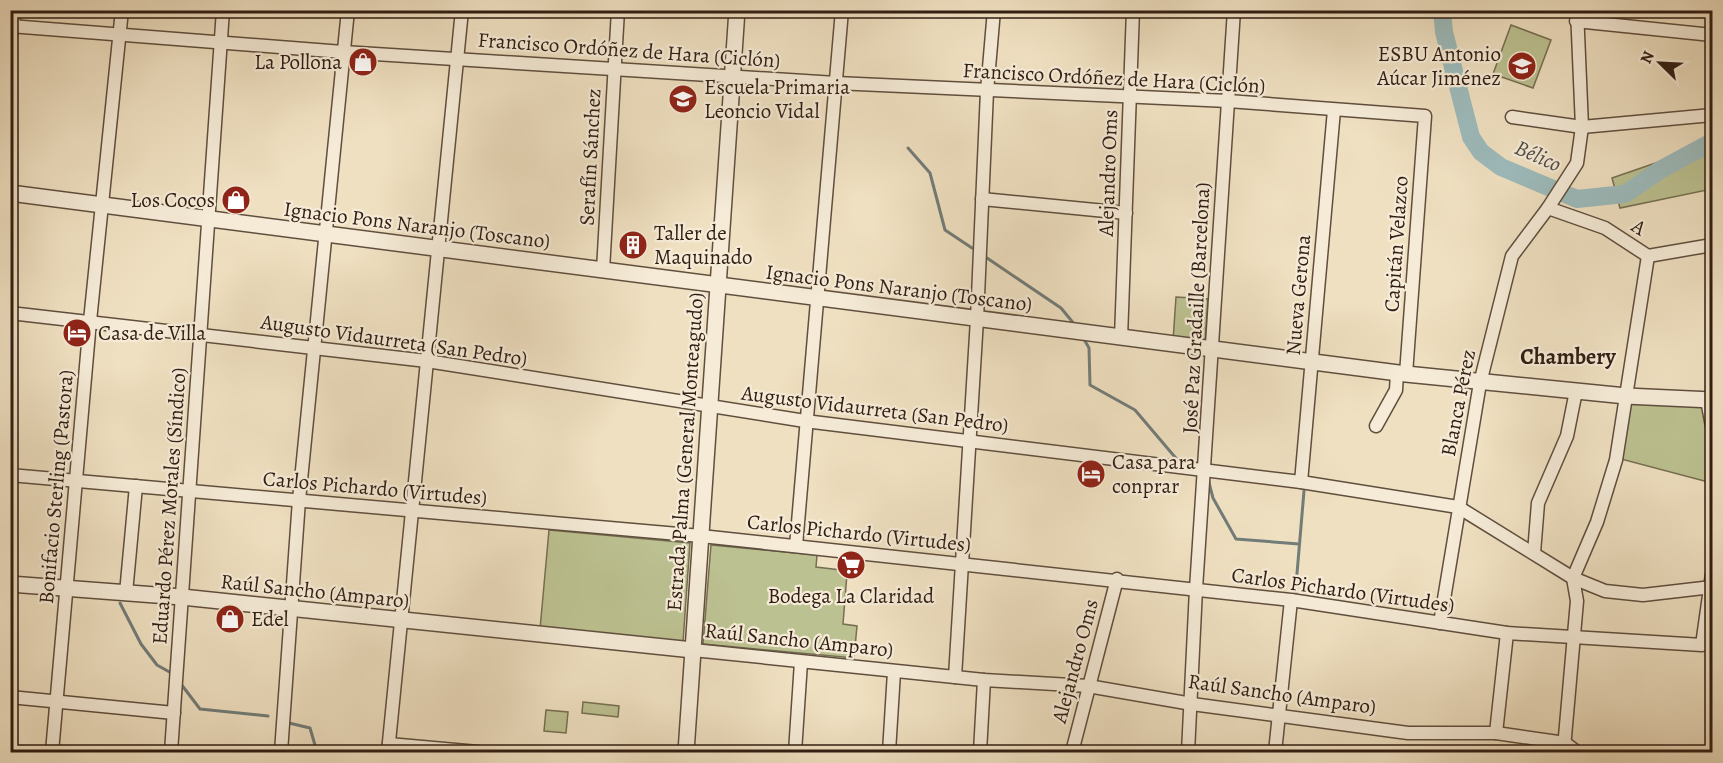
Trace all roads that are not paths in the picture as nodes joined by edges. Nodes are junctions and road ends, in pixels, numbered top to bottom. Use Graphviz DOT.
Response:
graph roads {
  1 [pos="15,10"];
  2 [pos="123,10"];
  3 [pos="223,10"];
  4 [pos="348,10"];
  5 [pos="462,10"];
  6 [pos="618,10"];
  7 [pos="737,10"];
  8 [pos="842,10"];
  9 [pos="994,10"];
  10 [pos="1133,10"];
  11 [pos="1234,10"];
  12 [pos="1577,16"];
  13 [pos="12,26"];
  14 [pos="120,33"];
  15 [pos="1713,35"];
  16 [pos="10,40"];
  17 [pos="221,41"];
  18 [pos="343,52"];
  19 [pos="457,58"];
  20 [pos="614,69"];
  21 [pos="732,76"];
  22 [pos="836,83"];
  23 [pos="987,91"];
  24 [pos="1131,96"];
  25 [pos="1228,101"];
  26 [pos="1334,111"];
  27 [pos="1713,115"];
  28 [pos="1425,116"];
  29 [pos="1512,117"];
  30 [pos="1582,127"];
  31 [pos="10,193"];
  32 [pos="982,199"];
  33 [pos="104,205"];
  34 [pos="1549,206"];
  35 [pos="1126,213"];
  36 [pos="210,219"];
  37 [pos="324,234"];
  38 [pos="1713,245"];
  39 [pos="438,249"];
  40 [pos="1648,256"];
  41 [pos="603,270"];
  42 [pos="718,285"];
  43 [pos="815,298"];
  44 [pos="10,312"];
  45 [pos="977,319"];
  46 [pos="90,321"];
  47 [pos="201,333"];
  48 [pos="1121,338"];
  49 [pos="313,348"];
  50 [pos="1212,350"];
  51 [pos="427,361"];
  52 [pos="1311,362"];
  53 [pos="1402,373"];
  54 [pos="1480,383"];
  55 [pos="1576,390"];
  56 [pos="1626,396"];
  57 [pos="1710,400"];
  58 [pos="710,406"];
  59 [pos="805,421"];
  60 [pos="1376,426"];
  61 [pos="1713,426"];
  62 [pos="969,441"];
  63 [pos="1206,470"];
  64 [pos="10,475"];
  65 [pos="77,480"];
  66 [pos="1301,482"];
  67 [pos="136,486"];
  68 [pos="190,491"];
  69 [pos="299,500"];
  70 [pos="1458,507"];
  71 [pos="412,511"];
  72 [pos="701,536"];
  73 [pos="796,546"];
  74 [pos="1534,553"];
  75 [pos="963,563"];
  76 [pos="1573,578"];
  77 [pos="1117,579"];
  78 [pos="1712,582"];
  79 [pos="10,584"];
  80 [pos="67,589"];
  81 [pos="1196,589"];
  82 [pos="126,593"];
  83 [pos="182,597"];
  84 [pos="1291,600"];
  85 [pos="291,609"];
  86 [pos="401,622"];
  87 [pos="1440,624"];
  88 [pos="1507,633"];
  89 [pos="1573,638"];
  90 [pos="693,650"];
  91 [pos="801,662"];
  92 [pos="894,672"];
  93 [pos="955,677"];
  94 [pos="984,680"];
  95 [pos="1088,686"];
  96 [pos="11,699"];
  97 [pos="56,702"];
  98 [pos="1192,704"];
  99 [pos="174,713"];
  100 [pos="1281,717"];
  101 [pos="1496,733"];
  102 [pos="389,748"];
  103 [pos="1564,748"];
  104 [pos="52,753"];
  105 [pos="171,753"];
  106 [pos="281,753"];
  107 [pos="478,753"];
  108 [pos="686,753"];
  109 [pos="795,753"];
  110 [pos="889,753"];
  111 [pos="980,753"];
  112 [pos="1072,753"];
  113 [pos="1188,753"];
  114 [pos="1275,753"];
  115 [pos="1577,753"];
  1 -- 13 [label="street"];
  2 -- 14 [label="street, Bonifacio Sterling (Pastora)"];
  3 -- 17 [label="street, Eduardo Pérez Morales (Síndico)"];
  4 -- 18 [label="street"];
  5 -- 19 [label="street"];
  6 -- 20 [label="street, Serafín Sánchez"];
  7 -- 21 [label="street, Estrada Palma (General Monteagudo)"];
  8 -- 22 [label="street"];
  9 -- 23 [label="street"];
  10 -- 24 [label="street, Alejandro Oms"];
  11 -- 25 [label="street, José Paz Gradaille (Barcelona)"];
  12 -- 15 [label="street"];
  12 -- 30 [label="street"];
  13 -- 14 [label="street, Francisco Ordóñez de Hara (Ciclón)"];
  13 -- 16 [label="street"];
  14 -- 17 [label="street, Francisco Ordóñez de Hara (Ciclón)"];
  14 -- 33 [label="street, Bonifacio Sterling (Pastora)"];
  17 -- 18 [label="street, Francisco Ordóñez de Hara (Ciclón)"];
  17 -- 36 [label="street, Eduardo Pérez Morales (Síndico)"];
  18 -- 19 [label="street, Francisco Ordóñez de Hara (Ciclón)"];
  18 -- 37 [label="street"];
  19 -- 20 [label="street, Francisco Ordóñez de Hara (Ciclón)"];
  19 -- 39 [label="street"];
  20 -- 21 [label="street, Francisco Ordóñez de Hara (Ciclón)"];
  20 -- 41 [label="street, Serafín Sánchez"];
  21 -- 22 [label="street, Francisco Ordóñez de Hara (Ciclón)"];
  21 -- 42 [label="street, Estrada Palma (General Monteagudo)"];
  22 -- 23 [label="street, Francisco Ordóñez de Hara (Ciclón)"];
  22 -- 43 [label="street"];
  23 -- 24 [label="street, Francisco Ordóñez de Hara (Ciclón)"];
  23 -- 32 [label="street"];
  24 -- 25 [label="street, Francisco Ordóñez de Hara (Ciclón)"];
  24 -- 35 [label="street, Alejandro Oms"];
  25 -- 26 [label="street, Francisco Ordóñez de Hara (Ciclón)"];
  25 -- 50 [label="street, José Paz Gradaille (Barcelona)"];
  26 -- 28 [label="street, Francisco Ordóñez de Hara (Ciclón)"];
  26 -- 52 [label="street, Nueva Gerona"];
  27 -- 30 [label="street"];
  28 -- 53 [label="street, Capitán Velazco"];
  29 -- 30 [label="street"];
  30 -- 34 [label="street, Blanca Pérez"];
  31 -- 33 [label="street, Ignacio Pons Naranjo (Toscano)"];
  32 -- 35 [label="street"];
  32 -- 45 [label="street"];
  33 -- 36 [label="street, Ignacio Pons Naranjo (Toscano)"];
  33 -- 46 [label="street, Bonifacio Sterling (Pastora)"];
  34 -- 40 [label="street, A"];
  34 -- 54 [label="street, Blanca Pérez"];
  35 -- 48 [label="street, Alejandro Oms"];
  36 -- 37 [label="street, Ignacio Pons Naranjo (Toscano)"];
  36 -- 47 [label="street, Eduardo Pérez Morales (Síndico)"];
  37 -- 39 [label="street, Ignacio Pons Naranjo (Toscano)"];
  37 -- 49 [label="street"];
  38 -- 40 [label="street, A"];
  39 -- 41 [label="street, Ignacio Pons Naranjo (Toscano)"];
  39 -- 51 [label="street"];
  40 -- 56 [label="street"];
  41 -- 42 [label="street, Ignacio Pons Naranjo (Toscano)"];
  42 -- 43 [label="street, Ignacio Pons Naranjo (Toscano)"];
  42 -- 58 [label="street, Estrada Palma (General Monteagudo)"];
  43 -- 45 [label="street, Ignacio Pons Naranjo (Toscano)"];
  43 -- 59 [label="street"];
  44 -- 46 [label="street, Augusto Vidaurreta (San Pedro)"];
  45 -- 48 [label="street, Ignacio Pons Naranjo (Toscano)"];
  45 -- 62 [label="street"];
  46 -- 47 [label="street, Augusto Vidaurreta (San Pedro)"];
  46 -- 65 [label="street, Bonifacio Sterling (Pastora)"];
  47 -- 49 [label="street, Augusto Vidaurreta (San Pedro)"];
  47 -- 68 [label="street, Eduardo Pérez Morales (Síndico)"];
  48 -- 50 [label="street, Ignacio Pons Naranjo (Toscano)"];
  49 -- 51 [label="street, Augusto Vidaurreta (San Pedro)"];
  49 -- 69 [label="street"];
  50 -- 52 [label="street, Ignacio Pons Naranjo (Toscano)"];
  50 -- 63 [label="street, José Paz Gradaille (Barcelona)"];
  51 -- 58 [label="street, Augusto Vidaurreta (San Pedro)"];
  51 -- 71 [label="street"];
  52 -- 53 [label="street, Ignacio Pons Naranjo (Toscano)"];
  52 -- 66 [label="street, Nueva Gerona"];
  53 -- 54 [label="street, Ignacio Pons Naranjo (Toscano)"];
  53 -- 60 [label="street, Capitán Velazco"];
  54 -- 55 [label="street, Ignacio Pons Naranjo (Toscano)"];
  54 -- 70 [label="street, Blanca Pérez"];
  55 -- 56 [label="street, Ignacio Pons Naranjo (Toscano)"];
  55 -- 74 [label="street"];
  56 -- 57 [label="street, Ignacio Pons Naranjo (Toscano)"];
  56 -- 76 [label="street"];
  57 -- 61 [label="street"];
  58 -- 59 [label="street, Augusto Vidaurreta (San Pedro)"];
  58 -- 72 [label="street, Estrada Palma (General Monteagudo)"];
  59 -- 62 [label="street, Augusto Vidaurreta (San Pedro)"];
  59 -- 73 [label="street"];
  62 -- 63 [label="street, Augusto Vidaurreta (San Pedro)"];
  62 -- 75 [label="street"];
  63 -- 66 [label="street, Augusto Vidaurreta (San Pedro)"];
  63 -- 81 [label="street, José Paz Gradaille (Barcelona)"];
  64 -- 65 [label="street, Carlos Pichardo (Virtudes)"];
  65 -- 67 [label="street, Carlos Pichardo (Virtudes)"];
  65 -- 80 [label="street, Bonifacio Sterling (Pastora)"];
  66 -- 70 [label="street, Augusto Vidaurreta (San Pedro)"];
  67 -- 68 [label="street, Carlos Pichardo (Virtudes)"];
  67 -- 82 [label="street"];
  68 -- 69 [label="street, Carlos Pichardo (Virtudes)"];
  68 -- 83 [label="street, Eduardo Pérez Morales (Síndico)"];
  69 -- 71 [label="street, Carlos Pichardo (Virtudes)"];
  69 -- 85 [label="street"];
  70 -- 74 [label="street, Augusto Vidaurreta (San Pedro)"];
  70 -- 87 [label="street, Blanca Pérez"];
  71 -- 72 [label="street, Carlos Pichardo (Virtudes)"];
  71 -- 86 [label="street"];
  72 -- 73 [label="street, Carlos Pichardo (Virtudes)"];
  72 -- 90 [label="street, Estrada Palma (General Monteagudo)"];
  73 -- 75 [label="street, Carlos Pichardo (Virtudes)"];
  74 -- 76 [label="street, Augusto Vidaurreta (San Pedro)"];
  75 -- 77 [label="street, Carlos Pichardo (Virtudes)"];
  75 -- 93 [label="street"];
  76 -- 78 [label="street, Augusto Vidaurreta (San Pedro)"];
  76 -- 89 [label="street"];
  77 -- 81 [label="street, Carlos Pichardo (Virtudes)"];
  77 -- 95 [label="street, Alejandro Oms"];
  78 -- 89 [label="street, Carlos Pichardo (Virtudes)"];
  79 -- 80 [label="street, Raúl Sancho (Amparo)"];
  80 -- 82 [label="street, Raúl Sancho (Amparo)"];
  80 -- 97 [label="street, Bonifacio Sterling (Pastora)"];
  81 -- 84 [label="street, Carlos Pichardo (Virtudes)"];
  81 -- 98 [label="street, José Paz Gradaille (Barcelona)"];
  82 -- 83 [label="street, Raúl Sancho (Amparo)"];
  83 -- 85 [label="street, Raúl Sancho (Amparo)"];
  83 -- 99 [label="street, Eduardo Pérez Morales (Síndico)"];
  84 -- 87 [label="street, Carlos Pichardo (Virtudes)"];
  84 -- 100 [label="street"];
  85 -- 86 [label="street, Raúl Sancho (Amparo)"];
  85 -- 106 [label="street"];
  86 -- 90 [label="street, Raúl Sancho (Amparo)"];
  86 -- 102 [label="street"];
  87 -- 88 [label="street, Carlos Pichardo (Virtudes)"];
  88 -- 89 [label="street, Carlos Pichardo (Virtudes)"];
  88 -- 101 [label="street"];
  89 -- 103 [label="street"];
  90 -- 91 [label="street, Raúl Sancho (Amparo)"];
  90 -- 108 [label="street, Estrada Palma (General Monteagudo)"];
  91 -- 92 [label="street, Raúl Sancho (Amparo)"];
  91 -- 109 [label="street"];
  92 -- 93 [label="street, Raúl Sancho (Amparo)"];
  92 -- 110 [label="street"];
  93 -- 94 [label="street, Raúl Sancho (Amparo)"];
  94 -- 95 [label="street, Raúl Sancho (Amparo)"];
  94 -- 111 [label="street"];
  95 -- 98 [label="street, Raúl Sancho (Amparo)"];
  95 -- 112 [label="street, Alejandro Oms"];
  96 -- 97 [label="street"];
  97 -- 99 [label="street"];
  97 -- 104 [label="street, Bonifacio Sterling (Pastora)"];
  98 -- 100 [label="street, Raúl Sancho (Amparo)"];
  98 -- 113 [label="street, José Paz Gradaille (Barcelona)"];
  99 -- 105 [label="street, Eduardo Pérez Morales (Síndico)"];
  100 -- 101 [label="street, Raúl Sancho (Amparo)"];
  100 -- 114 [label="street"];
  101 -- 103 [label="street, Raúl Sancho (Amparo)"];
  102 -- 107 [label="street"];
  103 -- 115 [label="street"];
}
